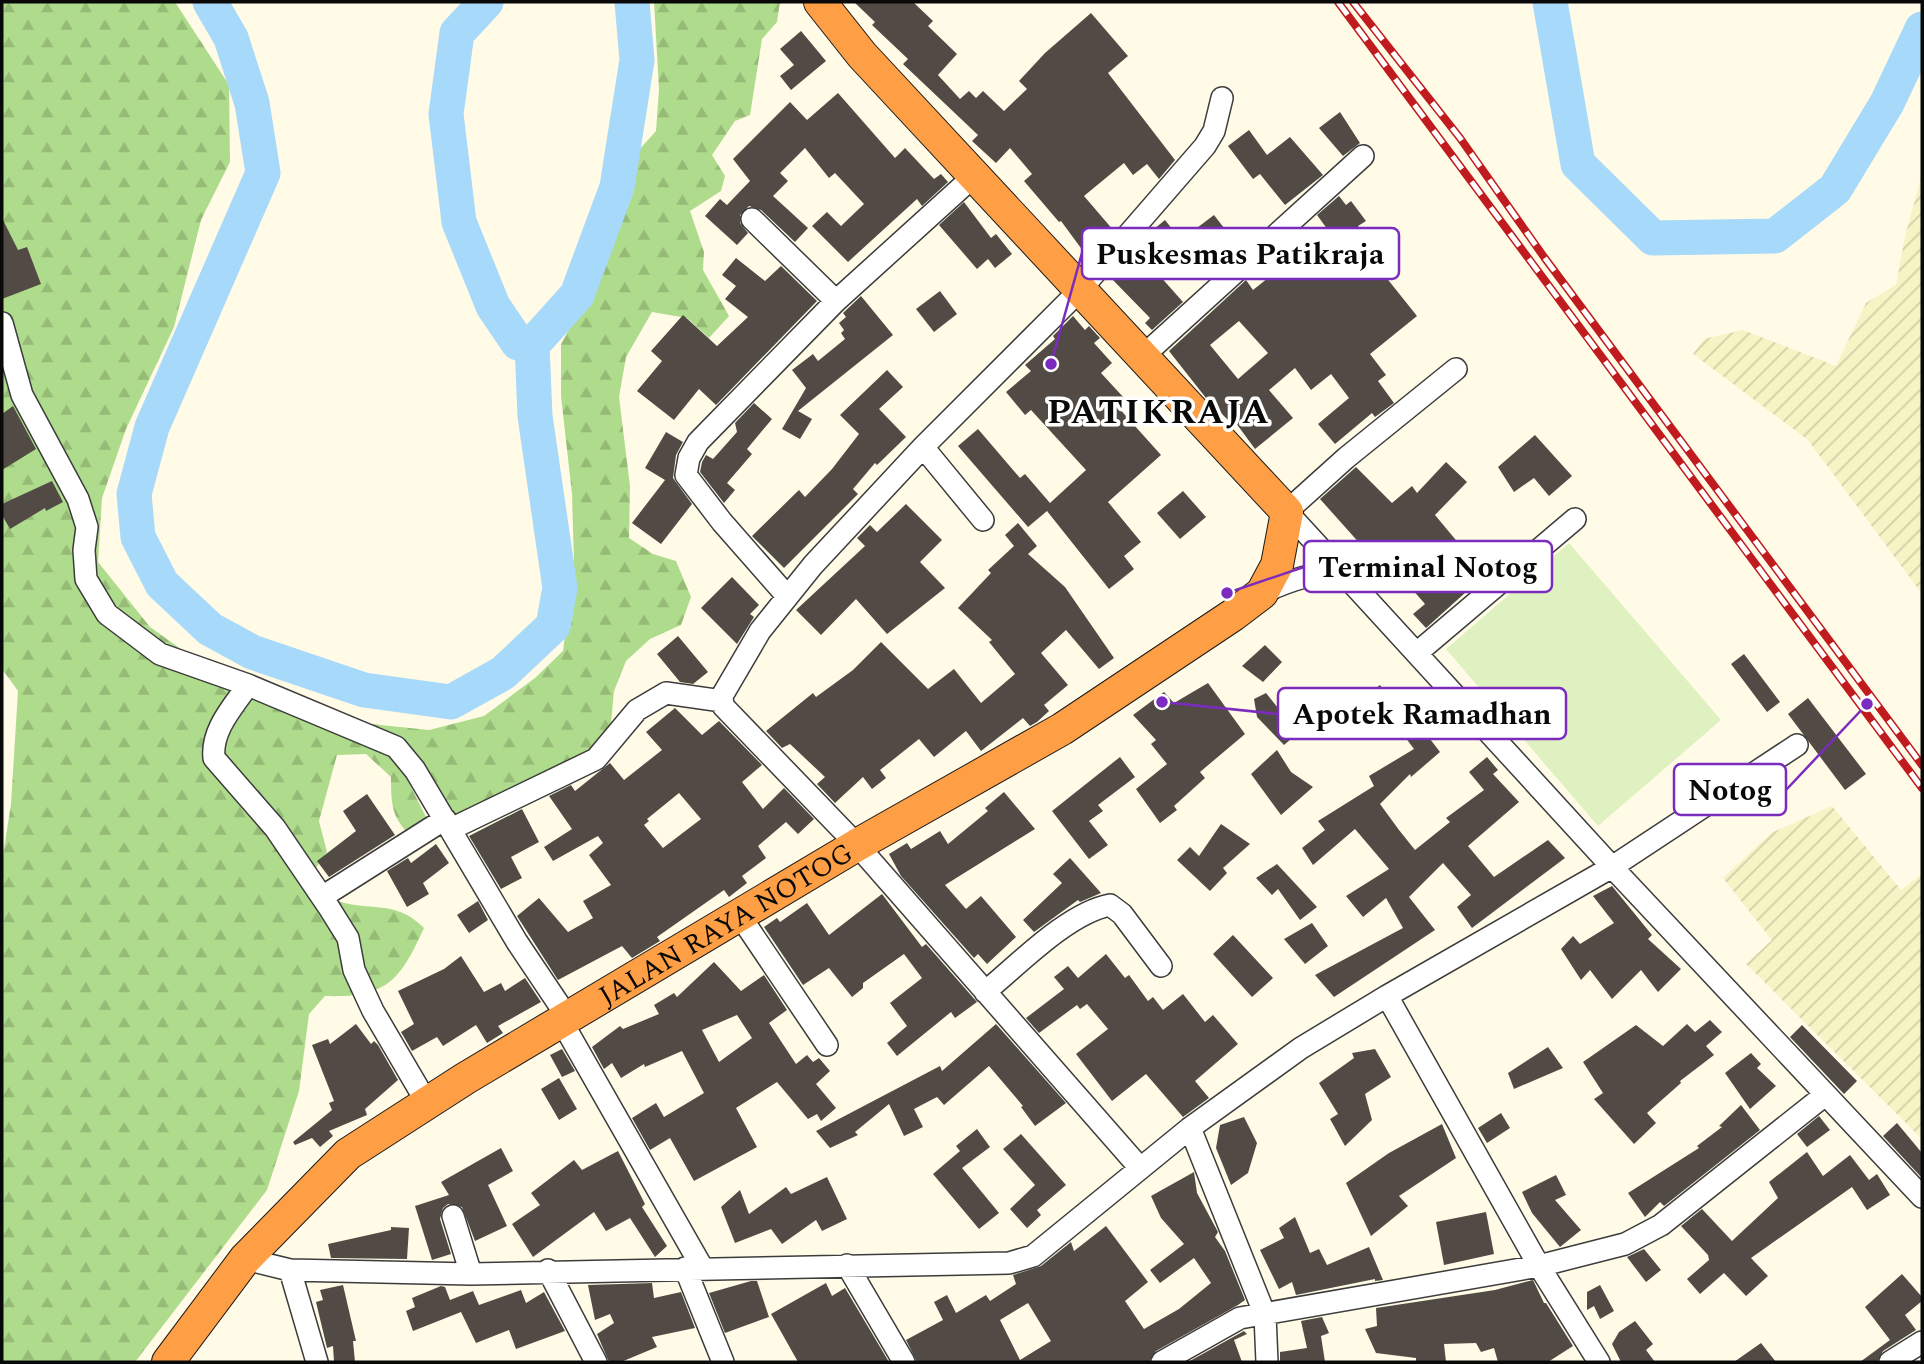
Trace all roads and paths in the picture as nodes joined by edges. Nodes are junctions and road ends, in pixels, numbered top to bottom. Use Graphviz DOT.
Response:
graph roads {
  1 [pos="820,2"];
  2 [pos="1222,98"];
  3 [pos="1363,156"];
  4 [pos="974,176"];
  5 [pos="752,219"];
  6 [pos="1081,289"];
  7 [pos="836,301"];
  8 [pos="2,323"];
  9 [pos="1143,356"];
  10 [pos="1456,369"];
  11 [pos="923,447"];
  12 [pos="1286,512"];
  13 [pos="1575,519"];
  14 [pos="984,520"];
  15 [pos="1346,574"];
  16 [pos="1262,593"];
  17 [pos="787,596"];
  18 [pos="1418,652"];
  19 [pos="248,685"];
  20 [pos="722,701"];
  21 [pos="1797,745"];
  22 [pos="448,824"];
  23 [pos="857,845"];
  24 [pos="1612,867"];
  25 [pos="322,897"];
  26 [pos="740,916"];
  27 [pos="1161,966"];
  28 [pos="985,992"];
  29 [pos="1387,996"];
  30 [pos="565,1020"];
  31 [pos="827,1045"];
  32 [pos="1825,1095"];
  33 [pos="426,1102"];
  34 [pos="1190,1128"];
  35 [pos="1140,1168"];
  36 [pos="1922,1197"];
  37 [pos="453,1216"];
  38 [pos="246,1259"];
  39 [pos="847,1265"];
  40 [pos="1539,1266"];
  41 [pos="694,1268"];
  42 [pos="290,1270"];
  43 [pos="548,1270"];
  44 [pos="471,1274"];
  45 [pos="1265,1315"];
  46 [pos="1922,1342"];
  47 [pos="1594,1361"];
  48 [pos="168,1362"];
  49 [pos="317,1362"];
  50 [pos="596,1362"];
  51 [pos="723,1362"];
  52 [pos="904,1362"];
  53 [pos="1162,1362"];
  54 [pos="1266,1362"];
  55 [pos="1890,1362"];
  1 -- 4 [label="highway"];
  2 -- 6 [label="street"];
  3 -- 9 [label="street"];
  4 -- 6 [label="highway"];
  4 -- 7 [label="street"];
  5 -- 7 [label="street"];
  6 -- 9 [label="highway"];
  6 -- 11 [label="street"];
  7 -- 17 [label="street"];
  8 -- 19 [label="street"];
  9 -- 12 [label="highway"];
  10 -- 12 [label="street"];
  11 -- 14 [label="street"];
  11 -- 17 [label="street"];
  12 -- 15 [label="street"];
  12 -- 16 [label="highway, JALAN RAYA NOTOG"];
  13 -- 18 [label="street"];
  15 -- 16 [label="street"];
  15 -- 18 [label="street"];
  16 -- 23 [label="highway, JALAN RAYA NOTOG"];
  17 -- 20 [label="street"];
  18 -- 24 [label="street"];
  19 -- 22 [label="street"];
  19 -- 25 [label="street"];
  20 -- 22 [label="street"];
  20 -- 23 [label="street"];
  21 -- 24 [label="street"];
  22 -- 25 [label="street"];
  22 -- 30 [label="street"];
  23 -- 26 [label="highway, JALAN RAYA NOTOG"];
  23 -- 28 [label="street"];
  24 -- 29 [label="street"];
  24 -- 32 [label="street"];
  25 -- 33 [label="street"];
  26 -- 30 [label="highway, JALAN RAYA NOTOG"];
  26 -- 31 [label="street"];
  27 -- 28 [label="street"];
  28 -- 35 [label="street"];
  29 -- 34 [label="street"];
  29 -- 40 [label="street"];
  30 -- 33 [label="highway, JALAN RAYA NOTOG"];
  30 -- 41 [label="street"];
  32 -- 36 [label="street"];
  32 -- 40 [label="street"];
  33 -- 38 [label="highway, JALAN RAYA NOTOG"];
  34 -- 35 [label="street"];
  34 -- 45 [label="street"];
  35 -- 39 [label="street"];
  37 -- 44 [label="street"];
  38 -- 42 [label="street"];
  38 -- 48 [label="highway, JALAN RAYA NOTOG"];
  39 -- 41 [label="street"];
  39 -- 52 [label="street"];
  40 -- 45 [label="street"];
  40 -- 47 [label="street"];
  41 -- 43 [label="street"];
  41 -- 51 [label="street"];
  42 -- 44 [label="street"];
  42 -- 49 [label="street"];
  43 -- 44 [label="street"];
  43 -- 50 [label="street"];
  45 -- 53 [label="street"];
  45 -- 54 [label="street"];
  46 -- 55 [label="street"];
}
